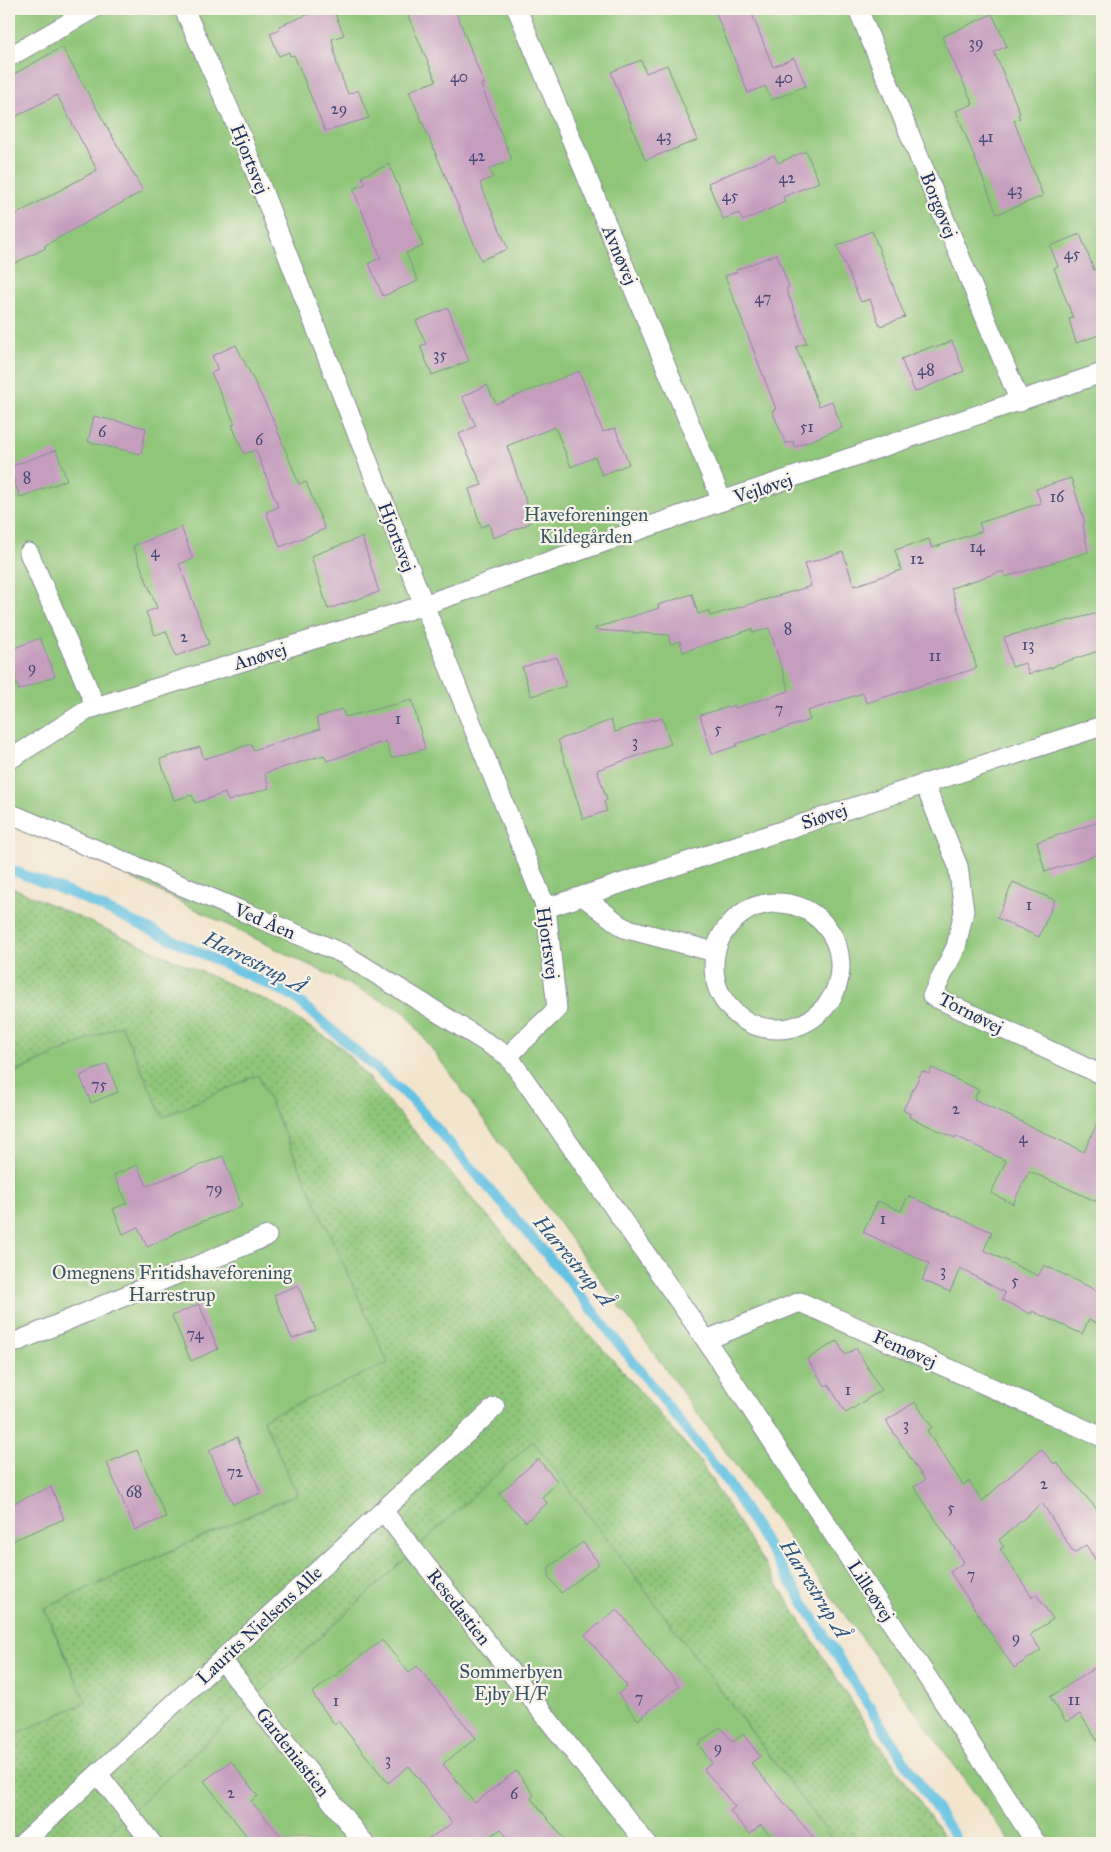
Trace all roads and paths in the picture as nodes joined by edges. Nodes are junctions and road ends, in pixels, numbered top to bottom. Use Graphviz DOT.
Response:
graph roads {
  1 [pos="93,9"];
  2 [pos="184,9"];
  3 [pos="517,9"];
  4 [pos="858,9"];
  5 [pos="9,57"];
  6 [pos="1102,373"];
  7 [pos="1020,402"];
  8 [pos="722,501"];
  9 [pos="29,552"];
  10 [pos="424,605"];
  11 [pos="96,707"];
  12 [pos="1102,726"];
  13 [pos="9,760"];
  14 [pos="924,783"];
  15 [pos="9,813"];
  16 [pos="583,896"];
  17 [pos="546,908"];
  18 [pos="715,952"];
  19 [pos="508,1056"];
  20 [pos="1102,1076"];
  21 [pos="267,1236"];
  22 [pos="706,1340"];
  23 [pos="9,1345"];
  24 [pos="495,1407"];
  25 [pos="1102,1437"];
  26 [pos="383,1511"];
  27 [pos="222,1660"];
  28 [pos="98,1774"];
  29 [pos="23,1843"];
  30 [pos="152,1843"];
  31 [pos="364,1843"];
  32 [pos="646,1843"];
  33 [pos="1036,1843"];
  1 -- 5 [label="lane"];
  2 -- 10 [label="lane, Hjortsvej"];
  3 -- 8 [label="lane, Avnøvej"];
  4 -- 7 [label="lane, Borgøvej"];
  6 -- 7 [label="lane, Vejløvej"];
  7 -- 8 [label="lane, Vejløvej"];
  8 -- 10 [label="lane, Vejløvej"];
  9 -- 11 [label="lane"];
  10 -- 11 [label="lane, Anøvej"];
  10 -- 17 [label="lane, Hjortsvej"];
  11 -- 13 [label="lane, Anøvej"];
  12 -- 14 [label="lane, Siøvej"];
  14 -- 16 [label="lane, Siøvej"];
  14 -- 20 [label="lane, Tornøvej"];
  15 -- 19 [label="lane, Ved Åen"];
  16 -- 17 [label="lane, Siøvej"];
  16 -- 18 [label="lane"];
  17 -- 19 [label="lane, Hjortsvej"];
  18 -- 18 [label="lane"];
  19 -- 22 [label="lane, Lilleøvej"];
  21 -- 23 [label="lane"];
  22 -- 25 [label="lane, Femøvej"];
  22 -- 33 [label="lane, Lilleøvej"];
  24 -- 26 [label="lane, Laurits Nielsens Alle"];
  26 -- 27 [label="lane, Laurits Nielsens Alle"];
  26 -- 32 [label="lane, Resedastien"];
  27 -- 28 [label="lane, Laurits Nielsens Alle"];
  27 -- 31 [label="lane, Gardeniastien"];
  28 -- 29 [label="lane, Laurits Nielsens Alle"];
  28 -- 30 [label="lane"];
}
